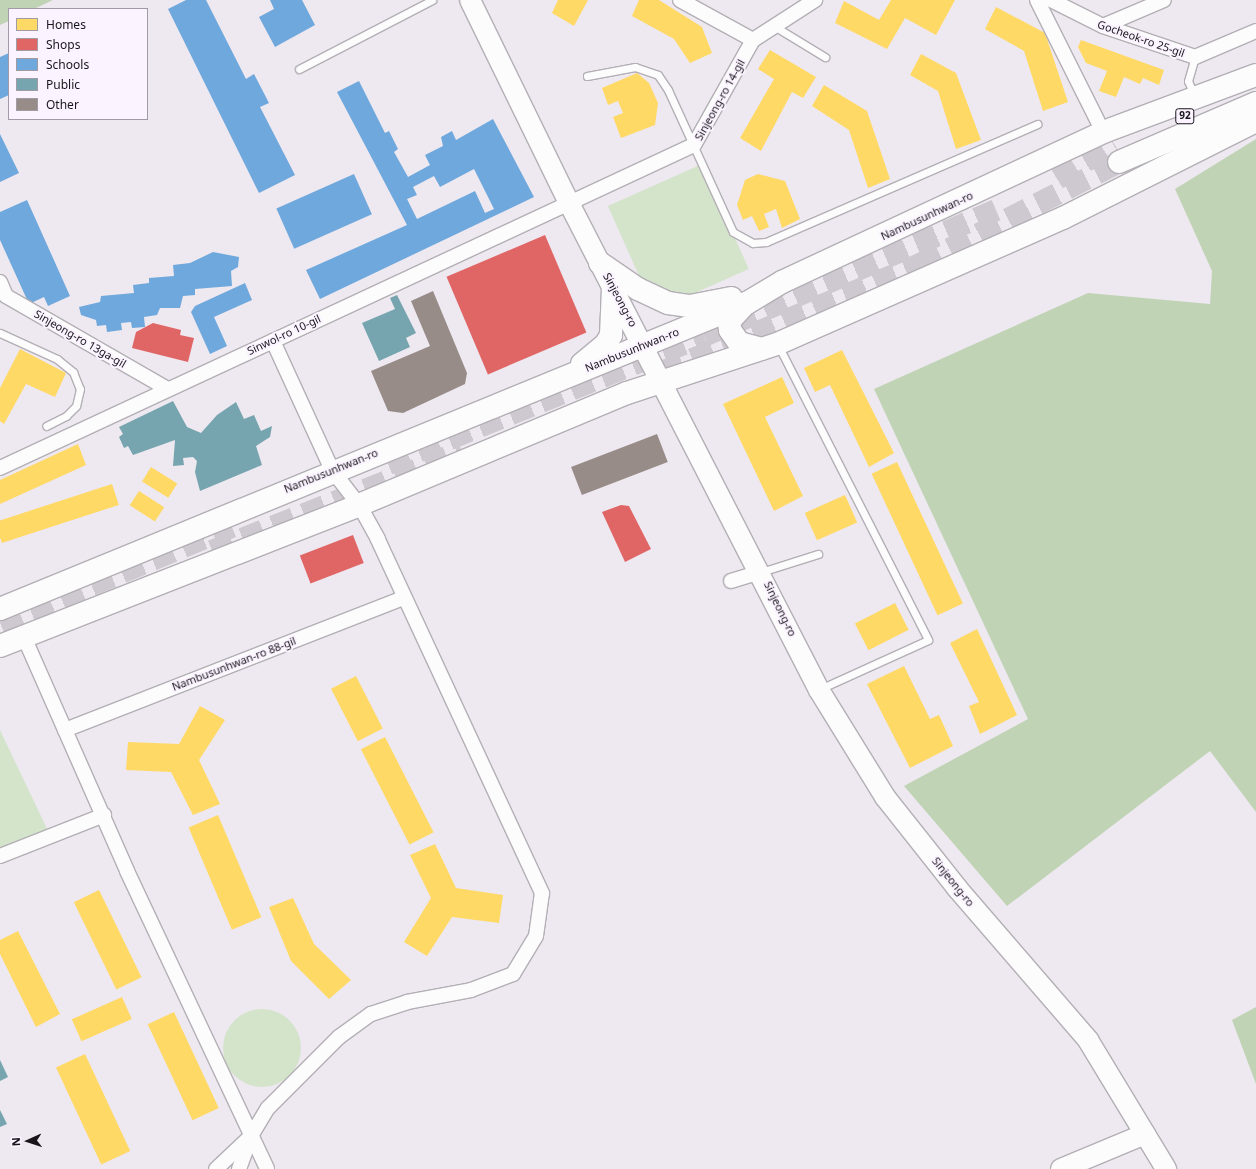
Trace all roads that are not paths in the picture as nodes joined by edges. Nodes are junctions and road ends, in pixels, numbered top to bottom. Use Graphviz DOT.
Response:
graph roads {
  1 [pos="432,0"];
  2 [pos="470,0"];
  3 [pos="680,0"];
  4 [pos="815,0"];
  5 [pos="1036,0"];
  6 [pos="1051,0"];
  7 [pos="1164,0"];
  8 [pos="774,26"];
  9 [pos="1103,26"];
  10 [pos="1256,31"];
  11 [pos="753,40"];
  12 [pos="825,56"];
  13 [pos="1196,57"];
  14 [pos="299,70"];
  15 [pos="1256,75"];
  16 [pos="587,76"];
  17 [pos="1256,88"];
  18 [pos="1195,97"];
  19 [pos="1256,103"];
  20 [pos="1256,121"];
  21 [pos="1098,122"];
  22 [pos="1038,124"];
  23 [pos="694,145"];
  24 [pos="570,205"];
  25 [pos="600,263"];
  26 [pos="0,282"];
  27 [pos="782,282"];
  28 [pos="613,288"];
  29 [pos="3,297"];
  30 [pos="747,303"];
  31 [pos="0,333"];
  32 [pos="273,341"];
  33 [pos="644,345"];
  34 [pos="769,347"];
  35 [pos="565,378"];
  36 [pos="663,382"];
  37 [pos="168,389"];
  38 [pos="46,426"];
  39 [pos="0,468"];
  40 [pos="332,470"];
  41 [pos="360,505"];
  42 [pos="818,554"];
  43 [pos="761,572"];
  44 [pos="731,581"];
  45 [pos="403,598"];
  46 [pos="0,609"];
  47 [pos="24,637"];
  48 [pos="0,646"];
  49 [pos="820,690"];
  50 [pos="65,730"];
  51 [pos="104,816"];
  52 [pos="0,856"];
  53 [pos="1146,1134"];
  54 [pos="251,1136"];
  55 [pos="218,1168"];
  56 [pos="239,1169"];
  57 [pos="267,1169"];
  58 [pos="1061,1169"];
  59 [pos="1166,1169"];
  1 -- 14 [label="lane"];
  2 -- 24 [label="main road, Sinjeong-ro"];
  3 -- 11 [label="street"];
  4 -- 8 [label="street, Sinjeong-ro 14-gil"];
  5 -- 21 [label="street"];
  6 -- 9 [label="street, Gocheok-ro 25-gil"];
  7 -- 9 [label="street"];
  8 -- 11 [label="street, Sinjeong-ro 14-gil"];
  8 -- 12 [label="lane"];
  9 -- 13 [label="street, Gocheok-ro 25-gil"];
  10 -- 13 [label="street, Gocheok-ro 25-gil"];
  11 -- 23 [label="street, Sinjeong-ro 14-gil"];
  13 -- 18 [label="lane"];
  15 -- 18 [label="main road, Nambusunhwan-ro"];
  16 -- 23 [label="lane"];
  17 -- 19 [label="main road, 92"];
  18 -- 27 [label="main road, Nambusunhwan-ro"];
  20 -- 34 [label="main road"];
  22 -- 23 [label="lane"];
  23 -- 24 [label="street, Sinjeong-ro 14-gil"];
  24 -- 25 [label="main road, Sinjeong-ro"];
  24 -- 32 [label="street, Sinwol-ro 10-gil"];
  25 -- 27 [label="main road"];
  25 -- 28 [label="main road, Sinjeong-ro"];
  26 -- 29 [label="street, Sinjeong-ro 13ga-gil"];
  27 -- 30 [label="main road, Nambusunhwan-ro"];
  28 -- 33 [label="main road, Sinjeong-ro"];
  28 -- 35 [label="main road"];
  29 -- 37 [label="street, Sinjeong-ro 13ga-gil"];
  30 -- 33 [label="main road, Nambusunhwan-ro"];
  30 -- 34 [label="main road"];
  31 -- 38 [label="lane"];
  32 -- 37 [label="street, Sinwol-ro 10-gil"];
  32 -- 40 [label="street"];
  33 -- 35 [label="main road, Nambusunhwan-ro"];
  33 -- 36 [label="main road, Sinjeong-ro"];
  34 -- 36 [label="main road"];
  34 -- 49 [label="lane"];
  35 -- 40 [label="main road, Nambusunhwan-ro"];
  36 -- 41 [label="main road"];
  36 -- 43 [label="main road, Sinjeong-ro"];
  37 -- 39 [label="street, Sinwol-ro 10-gil"];
  40 -- 41 [label="street"];
  40 -- 46 [label="main road, Nambusunhwan-ro"];
  41 -- 45 [label="street"];
  41 -- 47 [label="main road"];
  42 -- 43 [label="lane"];
  43 -- 44 [label="street"];
  43 -- 49 [label="main road, Sinjeong-ro"];
  45 -- 50 [label="street, Nambusunhwan-ro 88-gil"];
  45 -- 54 [label="street"];
  47 -- 48 [label="main road"];
  47 -- 50 [label="street"];
  49 -- 53 [label="main road, Sinjeong-ro"];
  50 -- 51 [label="street"];
  51 -- 52 [label="street"];
  51 -- 54 [label="street"];
  53 -- 58 [label="main road"];
  53 -- 59 [label="main road, Sinjeong-ro"];
  54 -- 55 [label="street"];
  54 -- 56 [label="street"];
  54 -- 57 [label="street"];
}
